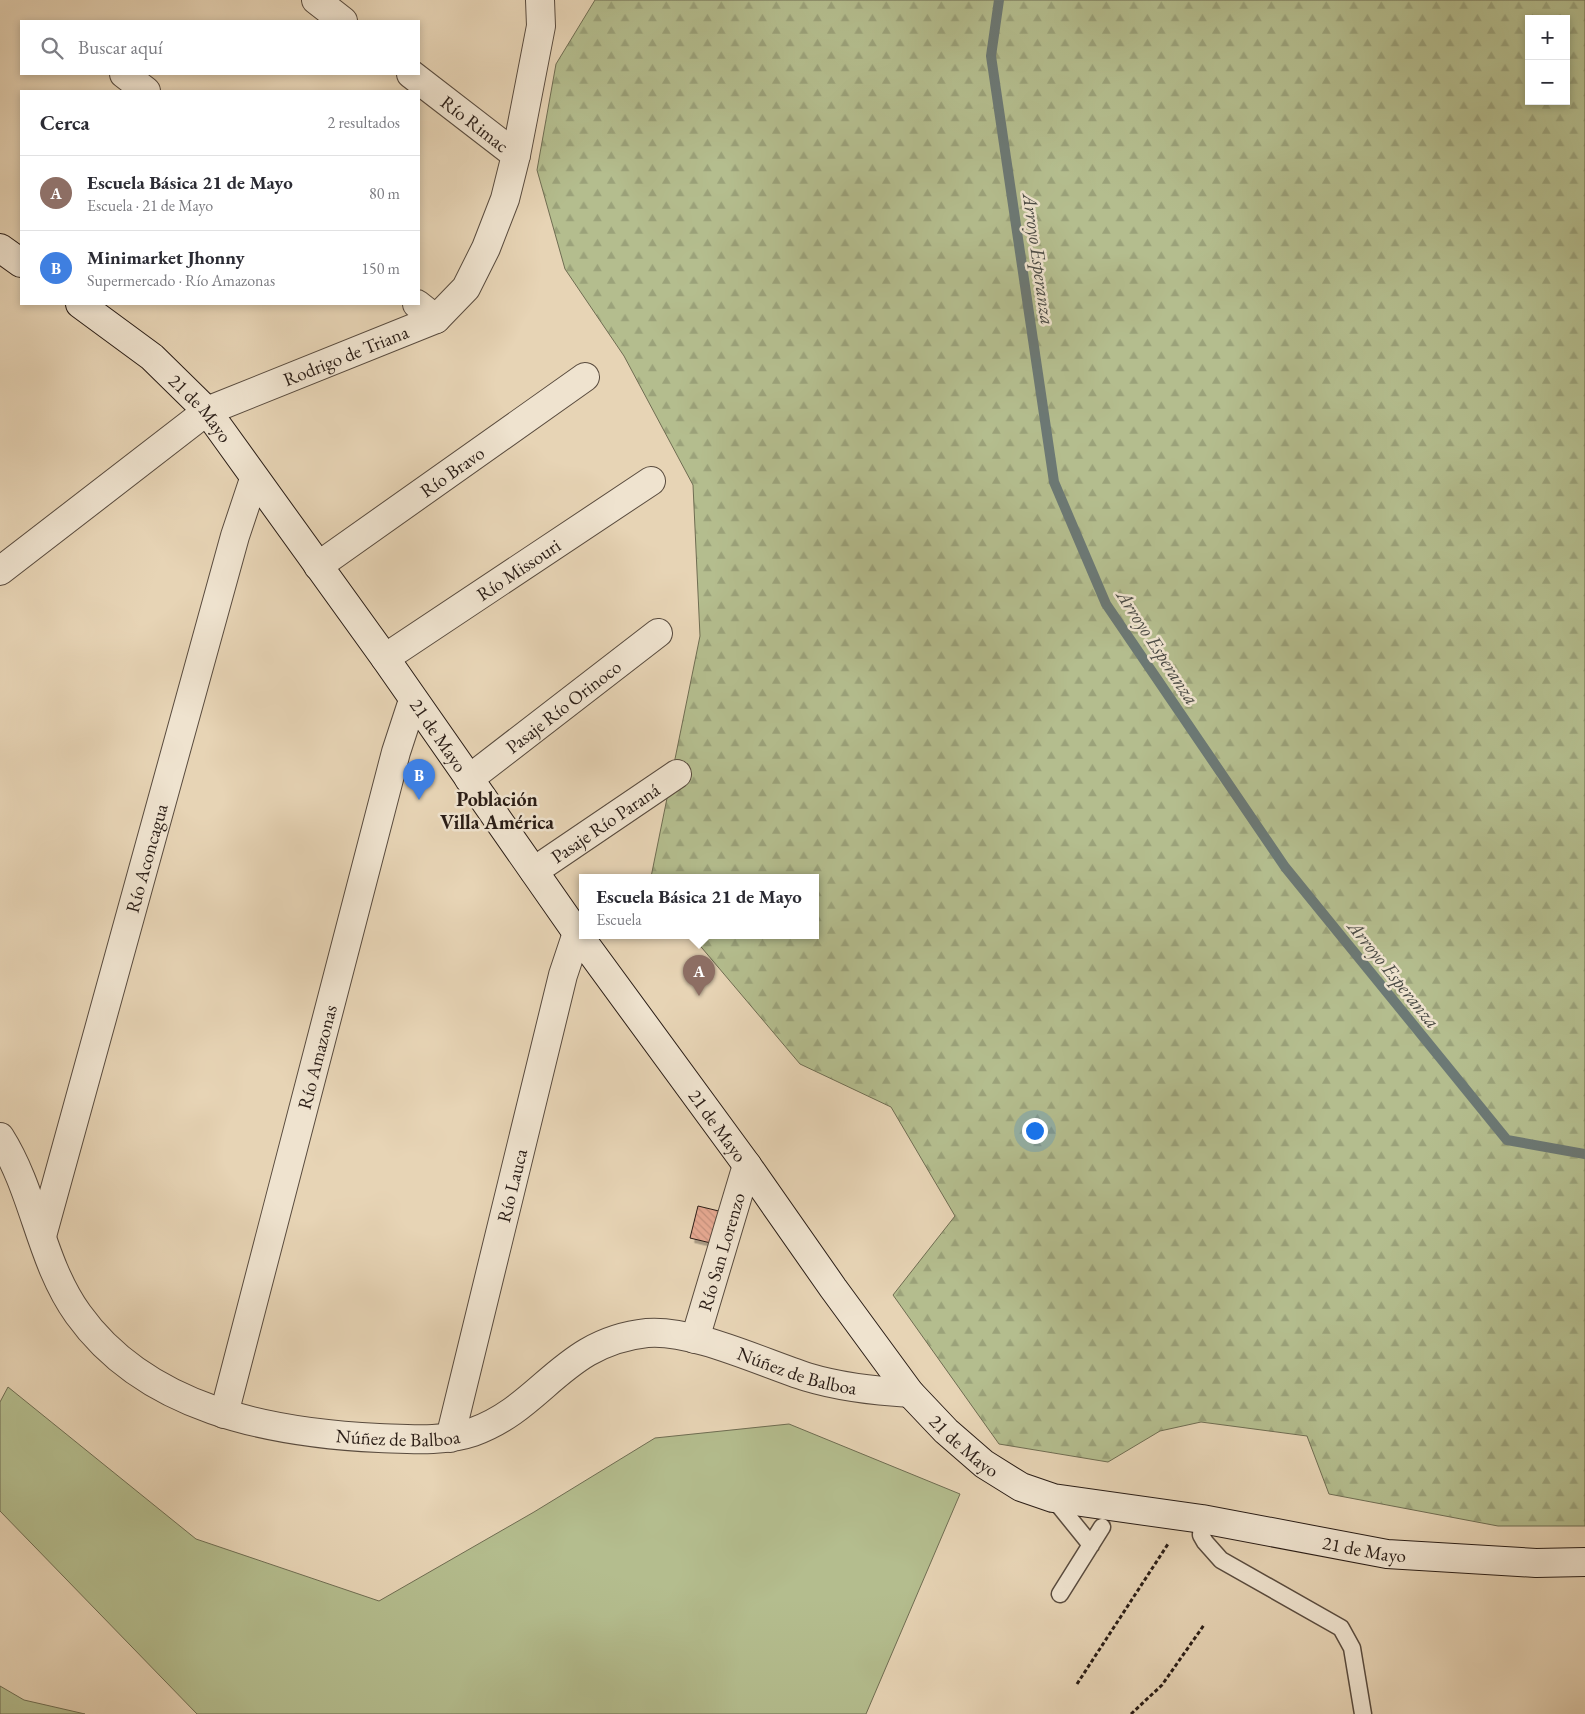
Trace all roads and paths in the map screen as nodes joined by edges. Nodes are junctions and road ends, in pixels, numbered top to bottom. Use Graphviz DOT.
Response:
graph roads {
  1 [pos="316,0"];
  2 [pos="540,0"];
  3 [pos="342,20"];
  4 [pos="125,75"];
  5 [pos="412,75"];
  6 [pos="145,90"];
  7 [pos="516,155"];
  8 [pos="0,248"];
  9 [pos="20,262"];
  10 [pos="81,305"];
  11 [pos="427,312"];
  12 [pos="585,377"];
  13 [pos="207,411"];
  14 [pos="254,479"];
  15 [pos="651,481"];
  16 [pos="318,566"];
  17 [pos="0,571"];
  18 [pos="658,633"];
  19 [pos="385,658"];
  20 [pos="413,700"];
  21 [pos="677,774"];
  22 [pos="468,779"];
  23 [pos="534,871"];
  24 [pos="577,933"];
  25 [pos="579,936"];
  26 [pos="581,939"];
  27 [pos="0,1137"];
  28 [pos="747,1165"];
  29 [pos="42,1236"];
  30 [pos="696,1339"];
  31 [pos="910,1393"];
  32 [pos="224,1414"];
  33 [pos="450,1438"];
  34 [pos="1053,1498"];
  35 [pos="1194,1518"];
  36 [pos="1102,1527"];
  37 [pos="1091,1544"];
  38 [pos="1585,1562"];
  39 [pos="1060,1594"];
  40 [pos="1204,1625"];
  41 [pos="1077,1684"];
  42 [pos="1131,1714"];
  43 [pos="1363,1714"];
  1 -- 3 [label="street"];
  2 -- 7 [label="street, Rodrigo de Triana"];
  4 -- 6 [label="street"];
  5 -- 7 [label="street, Río Rimac"];
  7 -- 11 [label="street, Rodrigo de Triana"];
  8 -- 9 [label="street"];
  10 -- 13 [label="street, 21 de Mayo"];
  11 -- 13 [label="street, Rodrigo de Triana"];
  12 -- 16 [label="street, Río Bravo"];
  13 -- 14 [label="street, 21 de Mayo"];
  13 -- 17 [label="street, Rodrigo de Triana"];
  14 -- 16 [label="street, 21 de Mayo"];
  14 -- 29 [label="street, Río Aconcagua"];
  15 -- 19 [label="street, Río Missouri"];
  16 -- 19 [label="street, 21 de Mayo"];
  18 -- 22 [label="street, Pasaje Río Orinoco"];
  19 -- 20 [label="street, 21 de Mayo"];
  20 -- 22 [label="street, 21 de Mayo"];
  20 -- 32 [label="street, Río Amazonas"];
  21 -- 23 [label="street, Pasaje Río Paraná"];
  22 -- 23 [label="street, 21 de Mayo"];
  23 -- 24 [label="street, 21 de Mayo"];
  24 -- 25 [label="street, 21 de Mayo"];
  24 -- 33 [label="street, Río Lauca"];
  26 -- 28 [label="street, 21 de Mayo"];
  27 -- 29 [label="street, Núñez de Balboa"];
  28 -- 30 [label="street, Río San Lorenzo"];
  28 -- 31 [label="street, 21 de Mayo"];
  29 -- 32 [label="street, Núñez de Balboa"];
  30 -- 31 [label="street, Núñez de Balboa"];
  30 -- 33 [label="street, Núñez de Balboa"];
  31 -- 34 [label="street, 21 de Mayo"];
  32 -- 33 [label="street, Núñez de Balboa"];
  34 -- 35 [label="street, 21 de Mayo"];
  34 -- 37 [label="lane"];
  35 -- 38 [label="street, 21 de Mayo"];
  35 -- 41 [label="path"];
  35 -- 43 [label="lane"];
  36 -- 37 [label="lane"];
  37 -- 39 [label="lane"];
  40 -- 42 [label="path"];
}
